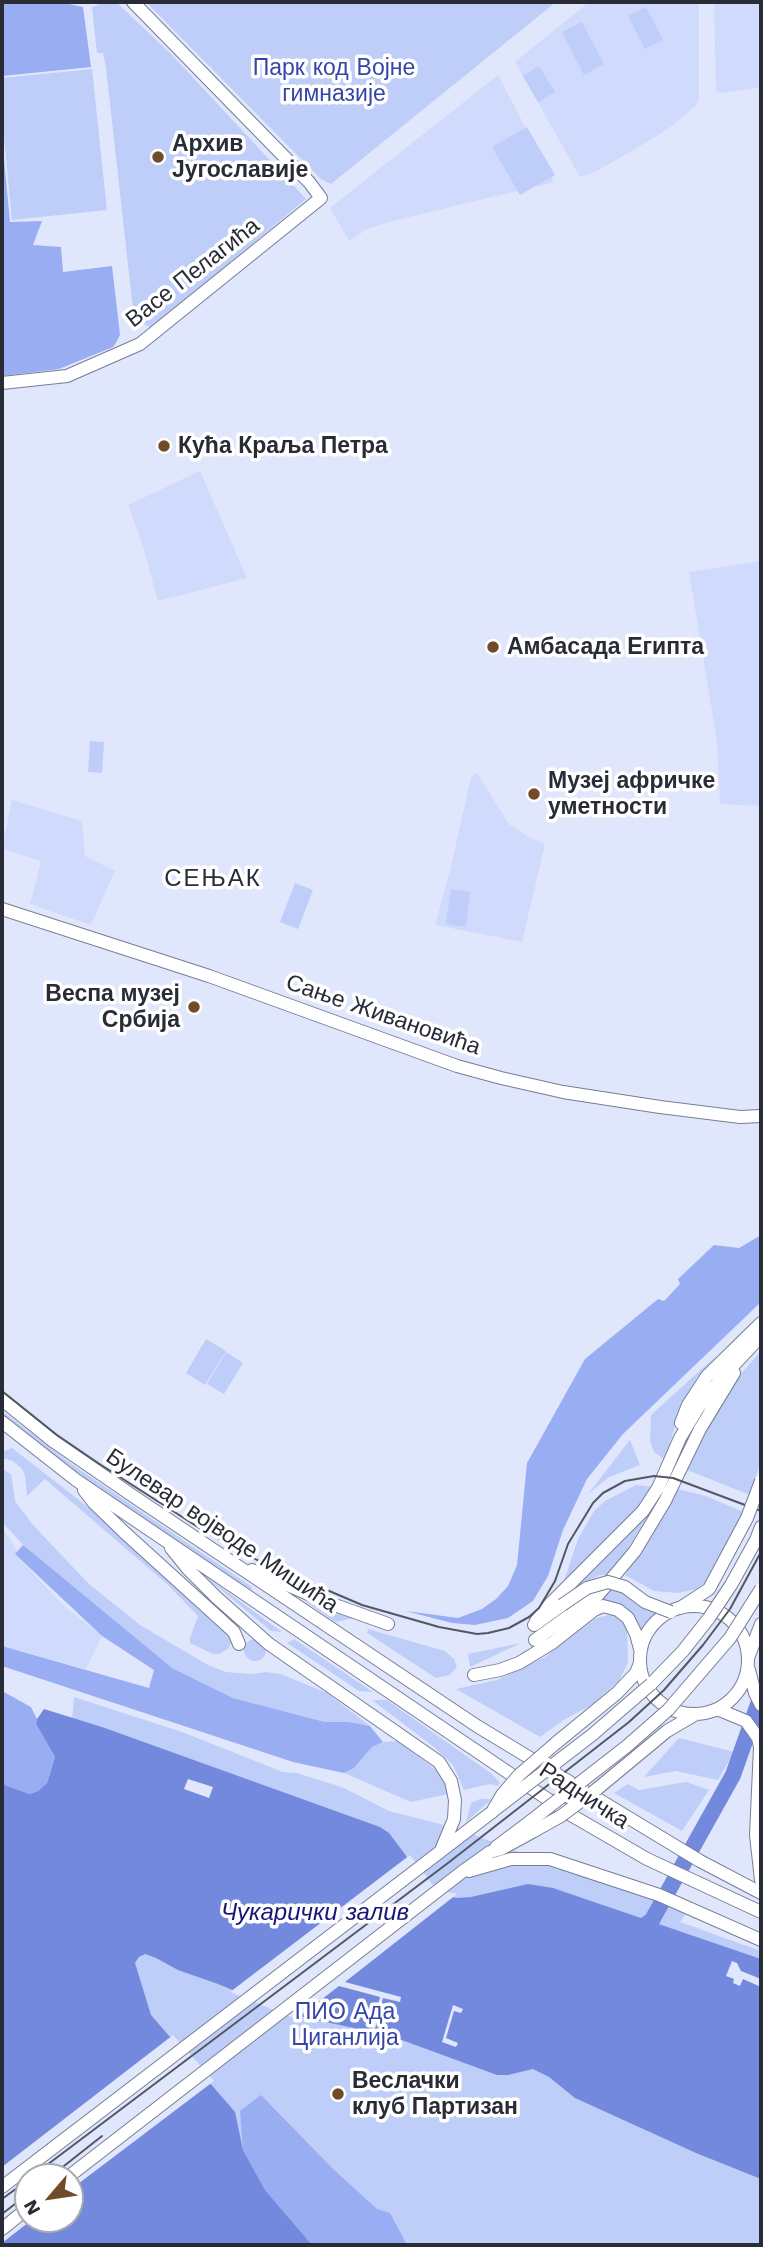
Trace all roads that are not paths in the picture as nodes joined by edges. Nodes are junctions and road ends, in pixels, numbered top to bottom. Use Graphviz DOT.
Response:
graph roads {
  1 [pos="132,2"];
  2 [pos="2,383"];
  3 [pos="2,909"];
  4 [pos="761,1116"];
  5 [pos="761,1323"];
  6 [pos="761,1336"];
  7 [pos="747,1352"];
  8 [pos="2,1400"];
  9 [pos="2,1422"];
  10 [pos="680,1438"];
  11 [pos="76,1480"];
  12 [pos="761,1481"];
  13 [pos="761,1527"];
  14 [pos="162,1537"];
  15 [pos="205,1545"];
  16 [pos="761,1589"];
  17 [pos="675,1610"];
  18 [pos="388,1623"];
  19 [pos="761,1625"];
  20 [pos="239,1644"];
  21 [pos="539,1644"];
  22 [pos="641,1658"];
  23 [pos="748,1661"];
  24 [pos="474,1675"];
  25 [pos="423,1691"];
  26 [pos="395,1696"];
  27 [pos="761,1705"];
  28 [pos="717,1709"];
  29 [pos="696,1714"];
  30 [pos="492,1812"];
  31 [pos="441,1851"];
  32 [pos="490,1852"];
  33 [pos="462,1872"];
  34 [pos="761,1880"];
  35 [pos="761,1893"];
  36 [pos="761,1912"];
  37 [pos="761,1940"];
  38 [pos="84,2165"];
  39 [pos="2,2187"];
  1 -- 2 [label="main road, Васе Пелагића"];
  3 -- 4 [label="main road, Сање Живановића"];
  5 -- 10 [label="main road"];
  6 -- 7 [label="main road"];
  7 -- 10 [label="main road"];
  7 -- 21 [label="main road"];
  8 -- 15 [label="main road, Булевар војводе Мишића"];
  9 -- 11 [label="main road, Булевар војводе Мишића"];
  10 -- 17 [label="main road, bridge"];
  11 -- 14 [label="main road, Булевар војводе Мишића"];
  11 -- 20 [label="main road"];
  12 -- 17 [label="main road, bridge"];
  13 -- 30 [label="main road, bridge"];
  14 -- 26 [label="main road, Булевар војводе Мишића"];
  14 -- 31 [label="main road"];
  15 -- 18 [label="main road"];
  15 -- 25 [label="main road, Булевар војводе Мишића"];
  16 -- 32 [label="main road, bridge"];
  17 -- 22 [label="main road"];
  17 -- 23 [label="main road, bridge"];
  19 -- 23 [label="main road"];
  21 -- 22 [label="main road"];
  21 -- 24 [label="main road"];
  22 -- 29 [label="main road, bridge"];
  22 -- 30 [label="main road, bridge"];
  23 -- 27 [label="main road"];
  23 -- 28 [label="main road"];
  25 -- 35 [label="main road, Радничка, bridge"];
  26 -- 36 [label="main road, Радничка, bridge"];
  28 -- 29 [label="main road"];
  28 -- 34 [label="main road"];
  29 -- 32 [label="main road, bridge"];
  30 -- 31 [label="main road"];
  31 -- 39 [label="main road"];
  32 -- 33 [label="main road"];
  33 -- 37 [label="main road"];
  33 -- 38 [label="main road"];
}
